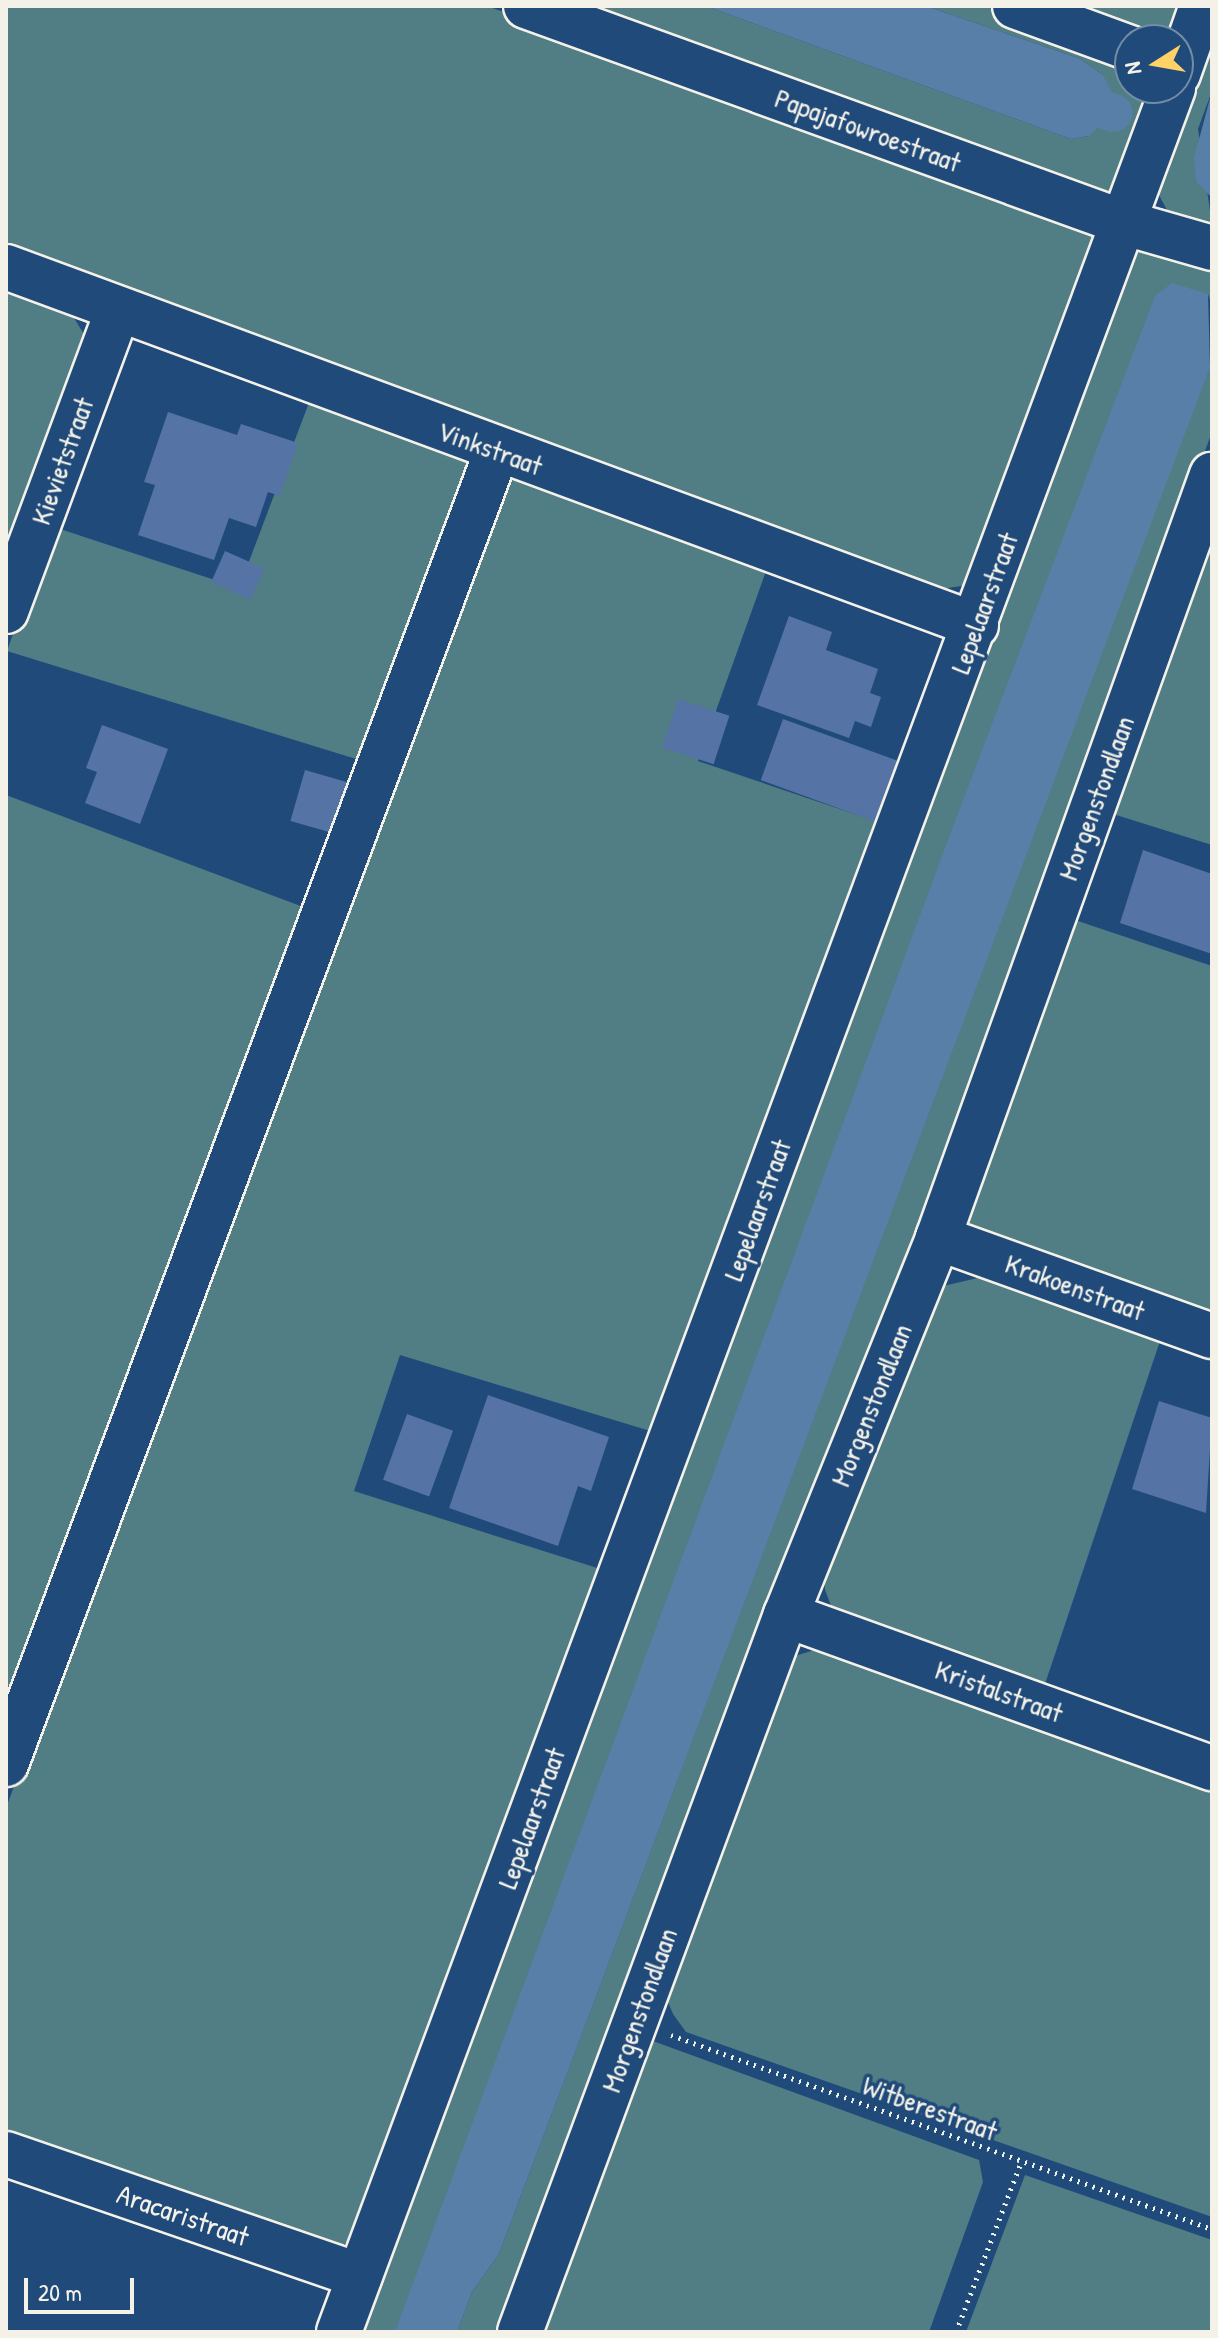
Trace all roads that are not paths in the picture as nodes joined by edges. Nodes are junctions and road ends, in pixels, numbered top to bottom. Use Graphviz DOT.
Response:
graph roads {
  1 [pos="526,6"];
  2 [pos="1015,6"];
  3 [pos="1202,6"];
  4 [pos="1194,27"];
  5 [pos="1114,42"];
  6 [pos="1166,104"];
  7 [pos="1125,223"];
  8 [pos="1212,248"];
  9 [pos="6,267"];
  10 [pos="118,310"];
  11 [pos="497,451"];
  12 [pos="1212,475"];
  13 [pos="6,611"];
  14 [pos="976,625"];
  15 [pos="938,1238"];
  16 [pos="1212,1336"];
  17 [pos="786,1615"];
  18 [pos="8,1751"];
  19 [pos="1212,1768"];
  20 [pos="6,2154"];
  21 [pos="360,2276"];
  22 [pos="339,2332"];
  23 [pos="520,2332"];
  1 -- 7 [label="street, Papajafowroestraat"];
  2 -- 5 [label="street"];
  3 -- 4 [label="street, Lepelaarstraat"];
  6 -- 7 [label="street, Lepelaarstraat"];
  7 -- 8 [label="street, Papajafowroestraat"];
  7 -- 14 [label="street, Lepelaarstraat"];
  9 -- 10 [label="street, Vinkstraat"];
  10 -- 11 [label="street, Vinkstraat"];
  10 -- 13 [label="street, Kievietstraat"];
  11 -- 14 [label="street, Vinkstraat"];
  11 -- 18 [label="street"];
  12 -- 15 [label="street, Morgenstondlaan"];
  14 -- 21 [label="street, Lepelaarstraat"];
  15 -- 16 [label="street, Krakoenstraat"];
  15 -- 17 [label="street, Morgenstondlaan"];
  17 -- 19 [label="street, Kristalstraat"];
  17 -- 23 [label="street, Morgenstondlaan"];
  20 -- 21 [label="street, Aracaristraat"];
  21 -- 22 [label="street, Lepelaarstraat"];
}
